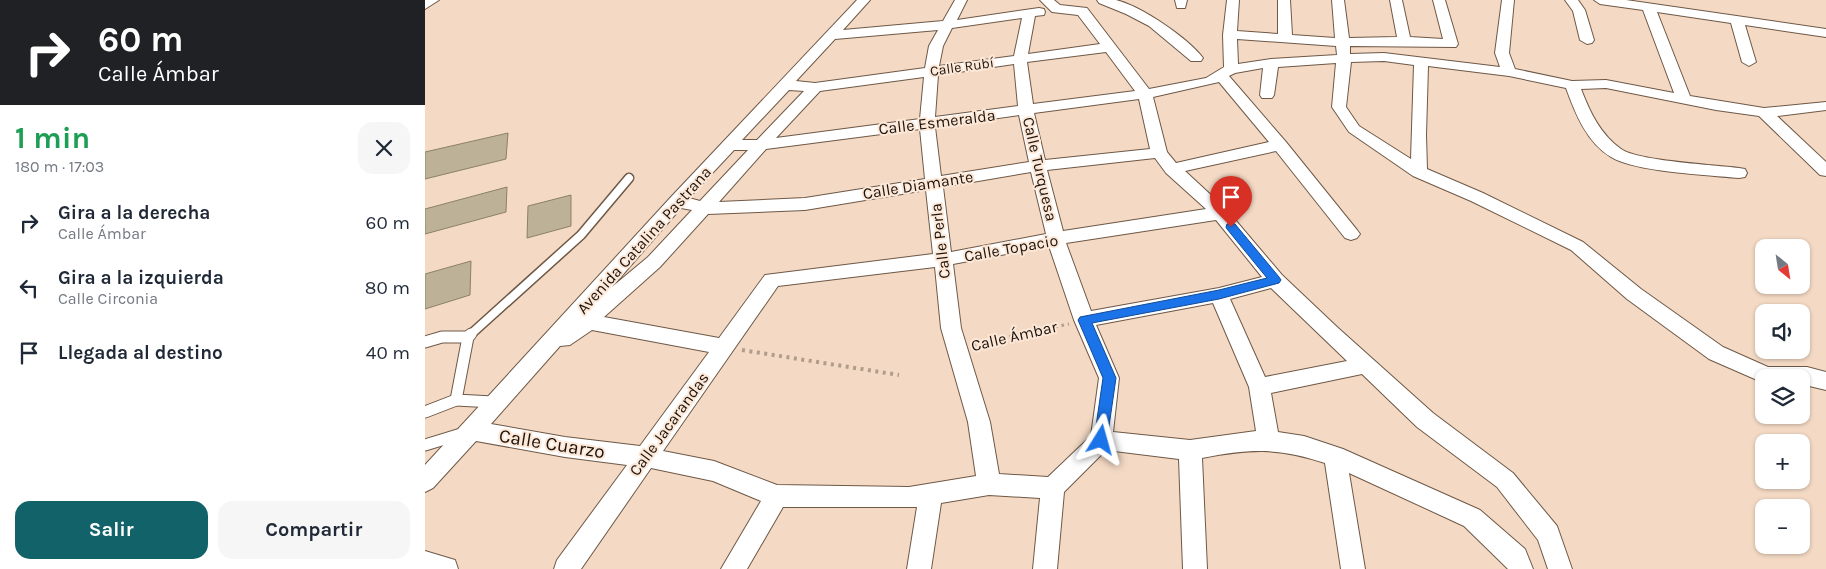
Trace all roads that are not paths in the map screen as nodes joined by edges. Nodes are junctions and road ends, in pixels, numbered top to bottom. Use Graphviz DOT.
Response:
graph roads {
  1 [pos="433,0"];
  2 [pos="864,0"];
  3 [pos="961,0"];
  4 [pos="1101,0"];
  5 [pos="1233,0"];
  6 [pos="1284,0"];
  7 [pos="1338,0"];
  8 [pos="1396,0"];
  9 [pos="1439,0"];
  10 [pos="1508,0"];
  11 [pos="1571,0"];
  12 [pos="1600,0"];
  13 [pos="1688,2"];
  14 [pos="1051,4"];
  15 [pos="425,5"];
  16 [pos="1649,8"];
  17 [pos="1081,12"];
  18 [pos="1677,12"];
  19 [pos="1029,14"];
  20 [pos="1706,16"];
  21 [pos="1737,20"];
  22 [pos="947,25"];
  23 [pos="1826,33"];
  24 [pos="833,35"];
  25 [pos="1231,35"];
  26 [pos="1285,38"];
  27 [pos="1587,40"];
  28 [pos="1404,41"];
  29 [pos="1110,47"];
  30 [pos="1343,50"];
  31 [pos="1020,58"];
  32 [pos="1196,58"];
  33 [pos="1271,62"];
  34 [pos="1421,62"];
  35 [pos="1749,62"];
  36 [pos="931,72"];
  37 [pos="1226,72"];
  38 [pos="1509,72"];
  39 [pos="784,85"];
  40 [pos="1572,85"];
  41 [pos="815,87"];
  42 [pos="1145,94"];
  43 [pos="1267,95"];
  44 [pos="1684,100"];
  45 [pos="1823,110"];
  46 [pos="1026,111"];
  47 [pos="1764,112"];
  48 [pos="927,124"];
  49 [pos="729,145"];
  50 [pos="763,145"];
  51 [pos="1280,145"];
  52 [pos="1159,153"];
  53 [pos="1038,166"];
  54 [pos="1172,169"];
  55 [pos="1826,171"];
  56 [pos="1419,172"];
  57 [pos="1739,173"];
  58 [pos="629,178"];
  59 [pos="934,182"];
  60 [pos="677,201"];
  61 [pos="705,208"];
  62 [pos="1220,213"];
  63 [pos="1351,234"];
  64 [pos="1057,240"];
  65 [pos="942,260"];
  66 [pos="772,280"];
  67 [pos="1275,280"];
  68 [pos="1219,295"];
  69 [pos="1084,320"];
  70 [pos="589,322"];
  71 [pos="467,337"];
  72 [pos="425,342"];
  73 [pos="724,347"];
  74 [pos="543,352"];
  75 [pos="1367,365"];
  76 [pos="1826,381"];
  77 [pos="1259,386"];
  78 [pos="456,400"];
  79 [pos="496,402"];
  80 [pos="425,412"];
  81 [pos="471,430"];
  82 [pos="1101,440"];
  83 [pos="1268,440"];
  84 [pos="425,445"];
  85 [pos="1190,450"];
  86 [pos="1335,456"];
  87 [pos="645,457"];
  88 [pos="425,481"];
  89 [pos="989,484"];
  90 [pos="1053,488"];
  91 [pos="931,494"];
  92 [pos="777,496"];
  93 [pos="425,563"];
  94 [pos="446,569"];
  95 [pos="566,569"];
  96 [pos="733,569"];
  97 [pos="919,569"];
  98 [pos="1045,569"];
  99 [pos="1195,569"];
  100 [pos="1353,569"];
  101 [pos="1521,569"];
  102 [pos="1559,569"];
  1 -- 15 [label="street"];
  2 -- 24 [label="street, Avenida Catalina Pastrana"];
  3 -- 22 [label="street, Calle Perla"];
  4 -- 17 [label="street"];
  4 -- 32 [label="street"];
  5 -- 25 [label="street"];
  6 -- 26 [label="street"];
  7 -- 30 [label="street"];
  8 -- 28 [label="street"];
  9 -- 28 [label="street"];
  10 -- 38 [label="street"];
  11 -- 27 [label="street"];
  12 -- 16 [label="street"];
  13 -- 18 [label="street"];
  13 -- 20 [label="street"];
  14 -- 17 [label="street"];
  14 -- 19 [label="street"];
  16 -- 18 [label="street"];
  16 -- 44 [label="street"];
  17 -- 29 [label="street"];
  18 -- 20 [label="street"];
  19 -- 22 [label="street"];
  19 -- 31 [label="street, Calle Turquesa"];
  20 -- 21 [label="street"];
  21 -- 23 [label="street"];
  21 -- 35 [label="street"];
  22 -- 24 [label="street"];
  22 -- 36 [label="street, Calle Perla"];
  24 -- 39 [label="street, Avenida Catalina Pastrana"];
  25 -- 26 [label="street"];
  25 -- 37 [label="street"];
  26 -- 30 [label="street"];
  28 -- 30 [label="street"];
  29 -- 31 [label="street, Calle Rubí"];
  29 -- 42 [label="street"];
  30 -- 33 [label="street, Calle Esmeralda"];
  30 -- 34 [label="street"];
  30 -- 56 [label="street"];
  31 -- 36 [label="street, Calle Rubí"];
  31 -- 46 [label="street, Calle Turquesa"];
  33 -- 37 [label="street, Calle Esmeralda"];
  33 -- 43 [label="street"];
  34 -- 38 [label="street"];
  34 -- 56 [label="street"];
  36 -- 41 [label="street, Calle Rubí"];
  36 -- 48 [label="street, Calle Perla"];
  37 -- 42 [label="street, Calle Esmeralda"];
  37 -- 51 [label="street"];
  38 -- 40 [label="street"];
  39 -- 41 [label="street, Calle Rubí"];
  39 -- 49 [label="street, Avenida Catalina Pastrana"];
  40 -- 44 [label="street"];
  40 -- 57 [label="street"];
  41 -- 50 [label="street"];
  42 -- 46 [label="street, Calle Esmeralda"];
  42 -- 52 [label="street"];
  44 -- 47 [label="street"];
  45 -- 47 [label="street"];
  46 -- 48 [label="street, Calle Esmeralda"];
  46 -- 53 [label="street, Calle Turquesa"];
  47 -- 55 [label="street"];
  48 -- 50 [label="street, Calle Esmeralda"];
  48 -- 59 [label="street, Calle Perla"];
  49 -- 50 [label="street, Calle Esmeralda"];
  49 -- 60 [label="street, Avenida Catalina Pastrana"];
  50 -- 61 [label="street"];
  51 -- 54 [label="street"];
  51 -- 63 [label="street"];
  52 -- 53 [label="street, Calle Diamante"];
  52 -- 54 [label="street"];
  53 -- 59 [label="street, Calle Diamante"];
  53 -- 64 [label="street, Calle Turquesa"];
  54 -- 62 [label="street"];
  56 -- 76 [label="street"];
  58 -- 71 [label="lane"];
  59 -- 61 [label="street, Calle Diamante"];
  59 -- 65 [label="street, Calle Perla"];
  60 -- 61 [label="street, Calle Diamante"];
  60 -- 74 [label="street, Avenida Catalina Pastrana"];
  61 -- 70 [label="street"];
  62 -- 64 [label="street, Calle Topacio"];
  62 -- 67 [label="street"];
  64 -- 65 [label="street, Calle Topacio"];
  64 -- 69 [label="street, Calle Turquesa"];
  65 -- 66 [label="street, Calle Topacio"];
  65 -- 89 [label="street, Calle Perla"];
  66 -- 73 [label="street, Calle Jacarandas"];
  67 -- 68 [label="street"];
  67 -- 75 [label="street"];
  68 -- 69 [label="street"];
  68 -- 77 [label="street"];
  69 -- 82 [label="street"];
  70 -- 73 [label="street"];
  70 -- 74 [label="street"];
  71 -- 72 [label="lane"];
  71 -- 78 [label="lane"];
  73 -- 87 [label="street, Calle Jacarandas"];
  74 -- 79 [label="street, Avenida Catalina Pastrana"];
  75 -- 77 [label="street"];
  75 -- 102 [label="street"];
  77 -- 83 [label="street"];
  78 -- 79 [label="lane"];
  78 -- 80 [label="lane"];
  79 -- 81 [label="street, Avenida Catalina Pastrana"];
  81 -- 84 [label="lane"];
  81 -- 87 [label="street, Calle Cuarzo"];
  81 -- 88 [label="street, Avenida Catalina Pastrana"];
  82 -- 85 [label="street"];
  82 -- 90 [label="street"];
  83 -- 85 [label="street"];
  83 -- 86 [label="street"];
  85 -- 99 [label="street"];
  86 -- 100 [label="street"];
  86 -- 101 [label="street"];
  87 -- 92 [label="street, Calle Cuarzo"];
  87 -- 95 [label="street, Calle Jacarandas"];
  89 -- 90 [label="street"];
  89 -- 91 [label="street"];
  90 -- 98 [label="street"];
  91 -- 92 [label="street"];
  91 -- 97 [label="street"];
  92 -- 96 [label="street"];
  93 -- 94 [label="street"];
}
